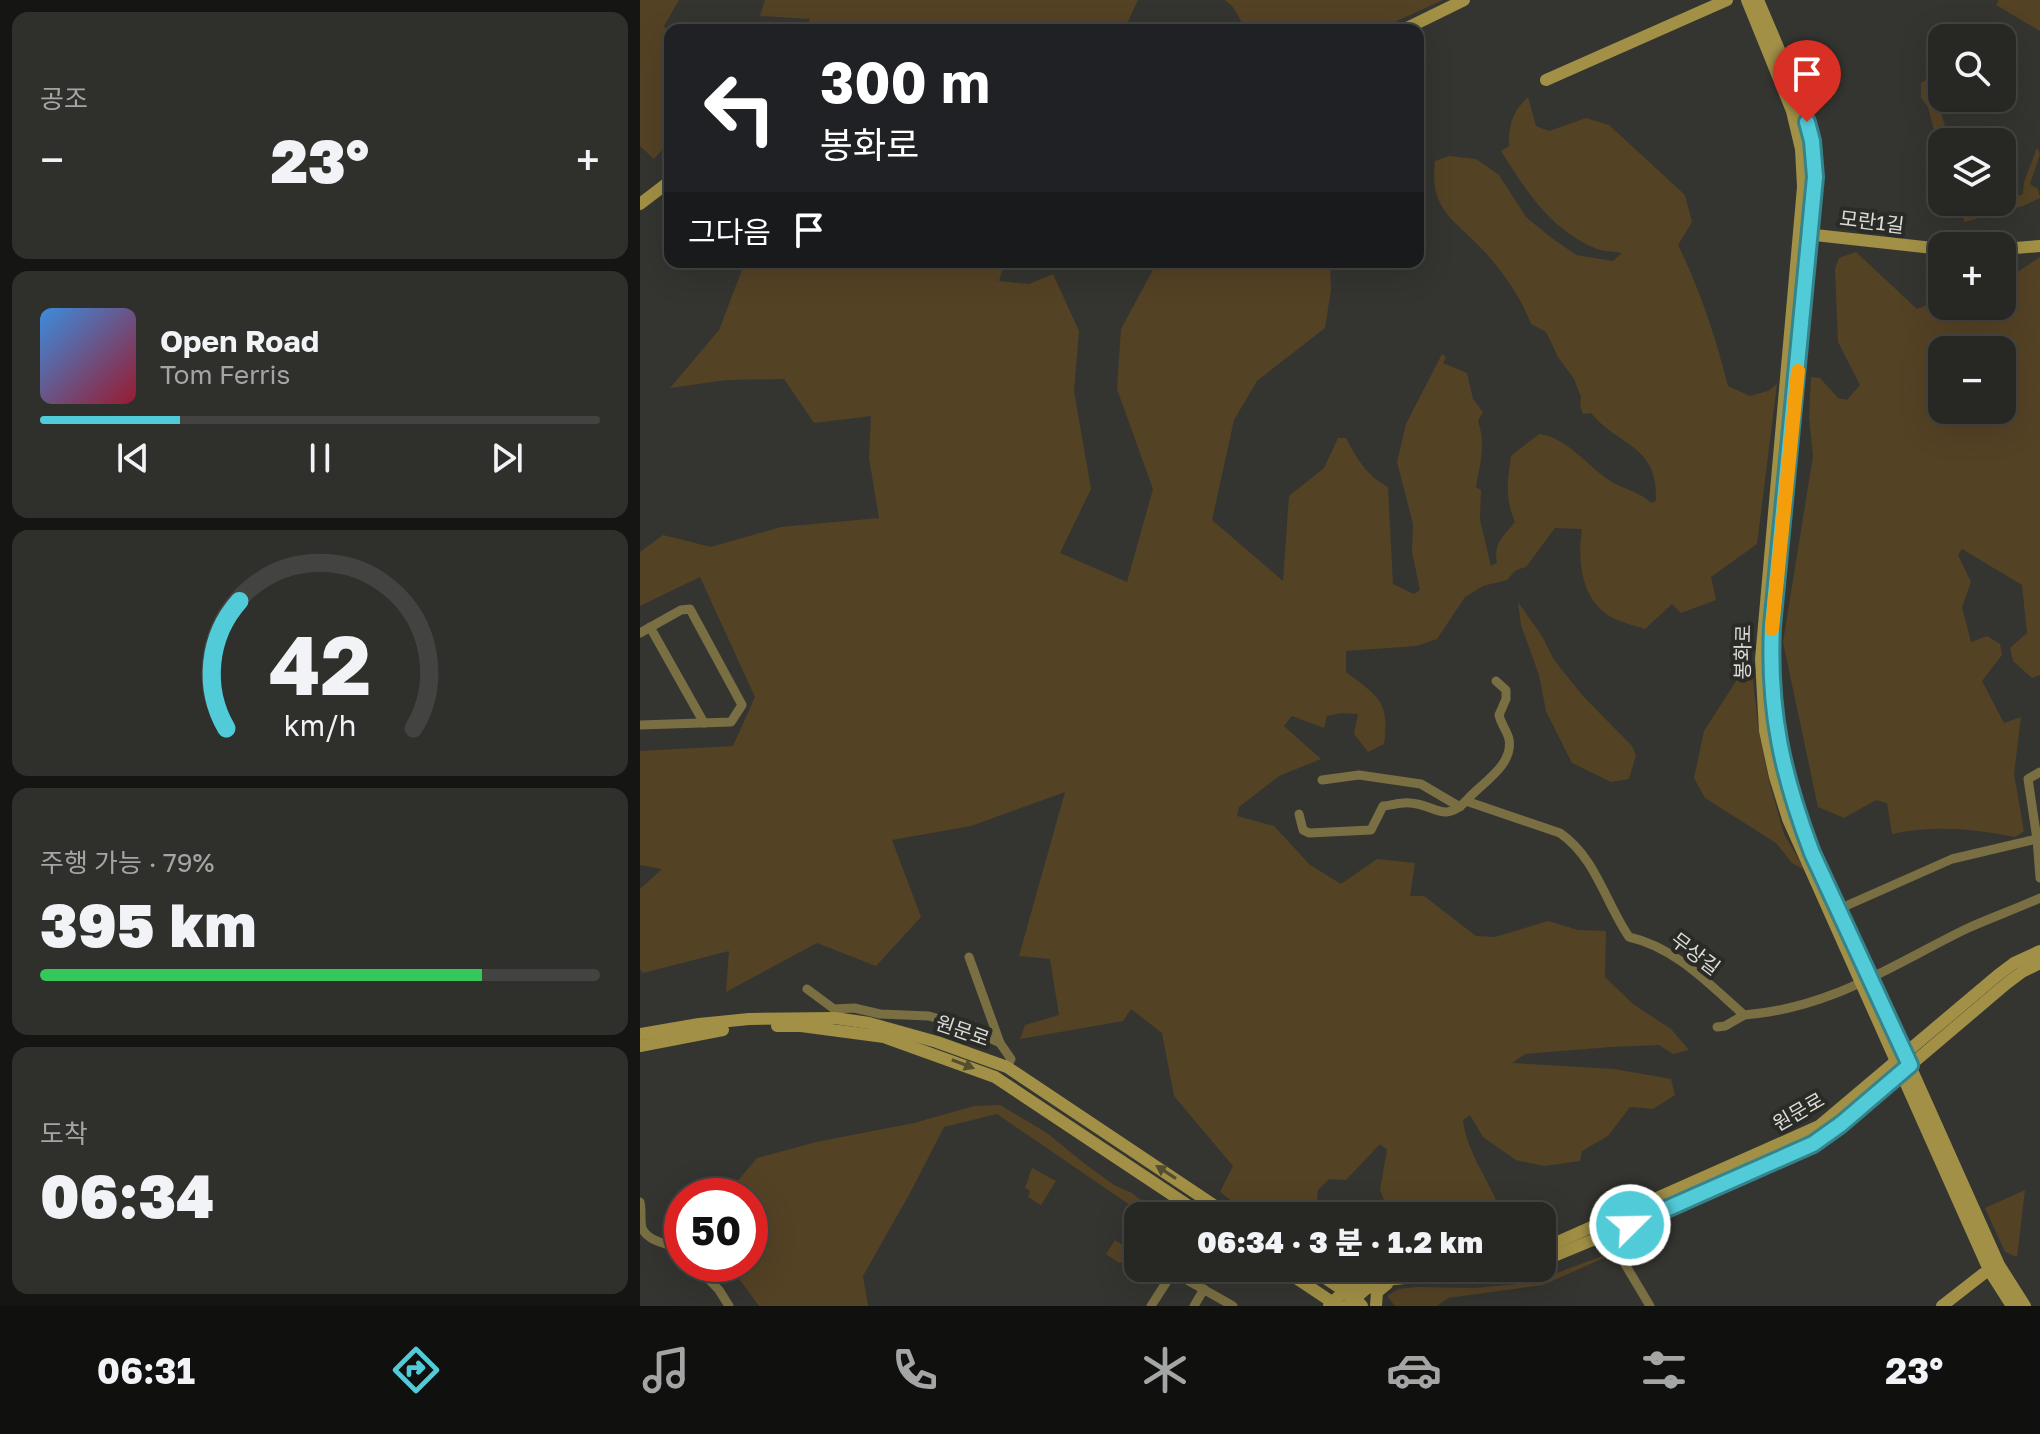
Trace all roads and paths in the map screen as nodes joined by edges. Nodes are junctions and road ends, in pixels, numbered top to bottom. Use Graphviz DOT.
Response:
graph roads {
  1 [pos="1464,0"];
  2 [pos="1727,0"];
  3 [pos="1747,0"];
  4 [pos="1758,0"];
  5 [pos="1415,24"];
  6 [pos="1546,80"];
  7 [pos="664,186"];
  8 [pos="640,204"];
  9 [pos="1805,234"];
  10 [pos="2040,246"];
  11 [pos="1928,247"];
  12 [pos="2016,248"];
  13 [pos="645,630"];
  14 [pos="1496,681"];
  15 [pos="704,723"];
  16 [pos="640,725"];
  17 [pos="2040,772"];
  18 [pos="1322,780"];
  19 [pos="1463,804"];
  20 [pos="1299,814"];
  21 [pos="2037,839"];
  22 [pos="2040,878"];
  23 [pos="2040,898"];
  24 [pos="1839,909"];
  25 [pos="2040,951"];
  26 [pos="969,957"];
  27 [pos="2040,963"];
  28 [pos="1866,982"];
  29 [pos="807,989"];
  30 [pos="835,1014"];
  31 [pos="1744,1015"];
  32 [pos="1717,1027"];
  33 [pos="640,1034"];
  34 [pos="1000,1043"];
  35 [pos="640,1046"];
  36 [pos="1902,1063"];
  37 [pos="1007,1067"];
  38 [pos="640,1202"];
  39 [pos="1183,1202"];
  40 [pos="1209,1202"];
  41 [pos="1605,1229"];
  42 [pos="664,1242"];
  43 [pos="1556,1245"];
  44 [pos="1556,1254"];
  45 [pos="1994,1268"];
  46 [pos="711,1282"];
  47 [pos="1301,1282"];
  48 [pos="1328,1282"];
  49 [pos="1381,1282"];
  50 [pos="1389,1282"];
  51 [pos="1204,1289"];
  52 [pos="1352,1300"];
  53 [pos="1333,1305"];
  54 [pos="729,1306"];
  55 [pos="1151,1306"];
  56 [pos="1194,1306"];
  57 [pos="1233,1306"];
  58 [pos="1376,1306"];
  59 [pos="1650,1306"];
  60 [pos="1942,1306"];
  61 [pos="2012,1306"];
  62 [pos="2025,1306"];
  1 -- 5 [label="street"];
  2 -- 6 [label="street"];
  3 -- 9 [label="street, 봉화로"];
  4 -- 9 [label="street, 봉화로"];
  7 -- 8 [label="street"];
  9 -- 11 [label="street, 모란1길"];
  9 -- 24 [label="street, 봉화로"];
  9 -- 28 [label="street, 봉화로"];
  10 -- 12 [label="street"];
  13 -- 15 [label="street"];
  13 -- 15 [label="street"];
  14 -- 19 [label="street"];
  15 -- 16 [label="street"];
  17 -- 21 [label="street"];
  18 -- 19 [label="street, 무상길"];
  19 -- 20 [label="street, 무상길"];
  19 -- 31 [label="street, 무상길"];
  21 -- 22 [label="street"];
  21 -- 24 [label="street"];
  23 -- 28 [label="street"];
  24 -- 28 [label="street, 봉화로"];
  25 -- 36 [label="street, 원문로"];
  26 -- 34 [label="street"];
  27 -- 36 [label="street, 원문로"];
  28 -- 31 [label="street"];
  28 -- 36 [label="street, 봉화로"];
  29 -- 30 [label="street"];
  30 -- 33 [label="street, 원문로"];
  30 -- 34 [label="street"];
  30 -- 37 [label="street, 원문로"];
  31 -- 32 [label="street"];
  34 -- 37 [label="street"];
  35 -- 39 [label="street, 원문로, one-way"];
  36 -- 41 [label="street, 원문로"];
  36 -- 45 [label="street, 봉화로"];
  40 -- 37 [label="street, 원문로, one-way"];
  38 -- 42 [label="street"];
  41 -- 43 [label="street, 원문로"];
  41 -- 44 [label="street, 원문로"];
  41 -- 59 [label="street"];
  45 -- 60 [label="street"];
  45 -- 61 [label="street, 봉화로"];
  45 -- 62 [label="street, 봉화로"];
  46 -- 54 [label="street"];
  47 -- 53 [label="street"];
  48 -- 52 [label="street"];
  49 -- 52 [label="street"];
  50 -- 58 [label="street"];
  51 -- 55 [label="street"];
  51 -- 56 [label="street"];
  51 -- 57 [label="street"];
  52 -- 53 [label="street"];
}
